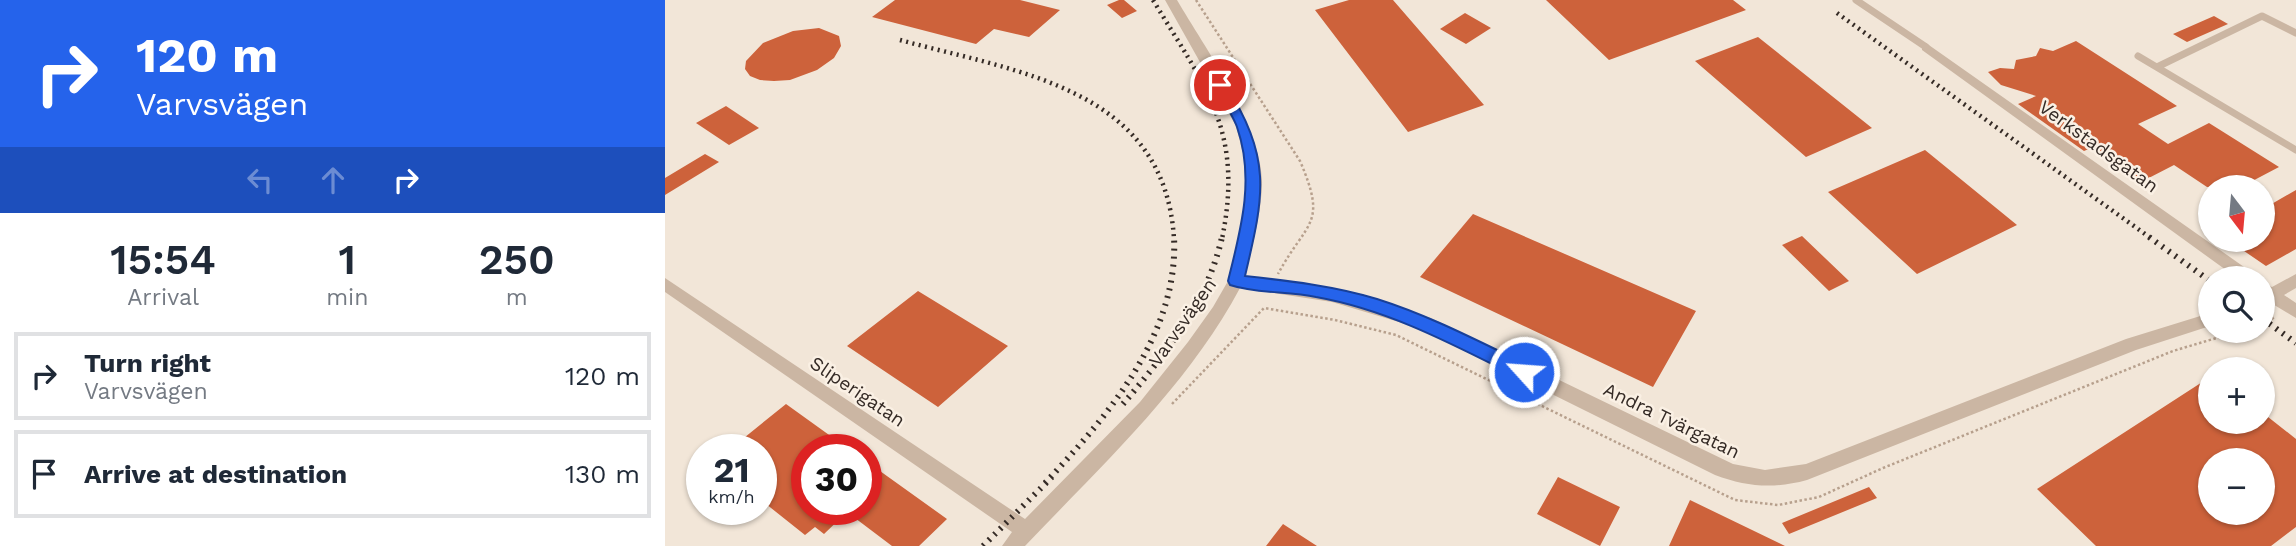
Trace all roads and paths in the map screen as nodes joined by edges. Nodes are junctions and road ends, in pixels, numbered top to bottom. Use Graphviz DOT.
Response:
graph roads {
  1 [pos="1171,0"];
  2 [pos="1196,0"];
  3 [pos="1856,0"];
  4 [pos="2296,33"];
  5 [pos="1926,47"];
  6 [pos="2138,56"];
  7 [pos="2157,67"];
  8 [pos="2296,150"];
  9 [pos="2231,266"];
  10 [pos="2296,280"];
  11 [pos="1236,281"];
  12 [pos="665,284"];
  13 [pos="1273,284"];
  14 [pos="2275,290"];
  15 [pos="2275,300"];
  16 [pos="2296,312"];
  17 [pos="2198,324"];
  18 [pos="1027,531"];
  19 [pos="1013,546"];
  1 -- 11 [label="street, Varvsvägen"];
  2 -- 13 [label="path"];
  3 -- 5 [label="lane"];
  4 -- 7 [label="lane"];
  5 -- 9 [label="street, Verkstadsgatan"];
  6 -- 7 [label="lane"];
  7 -- 8 [label="lane"];
  10 -- 14 [label="street"];
  11 -- 13 [label="street, Andra Tvärgatan"];
  11 -- 18 [label="street, Varvsvägen"];
  12 -- 18 [label="street, Sliperigatan"];
  13 -- 17 [label="street, Andra Tvärgatan"];
  15 -- 16 [label="street"];
  18 -- 19 [label="street, Varvsvägen"];
}
